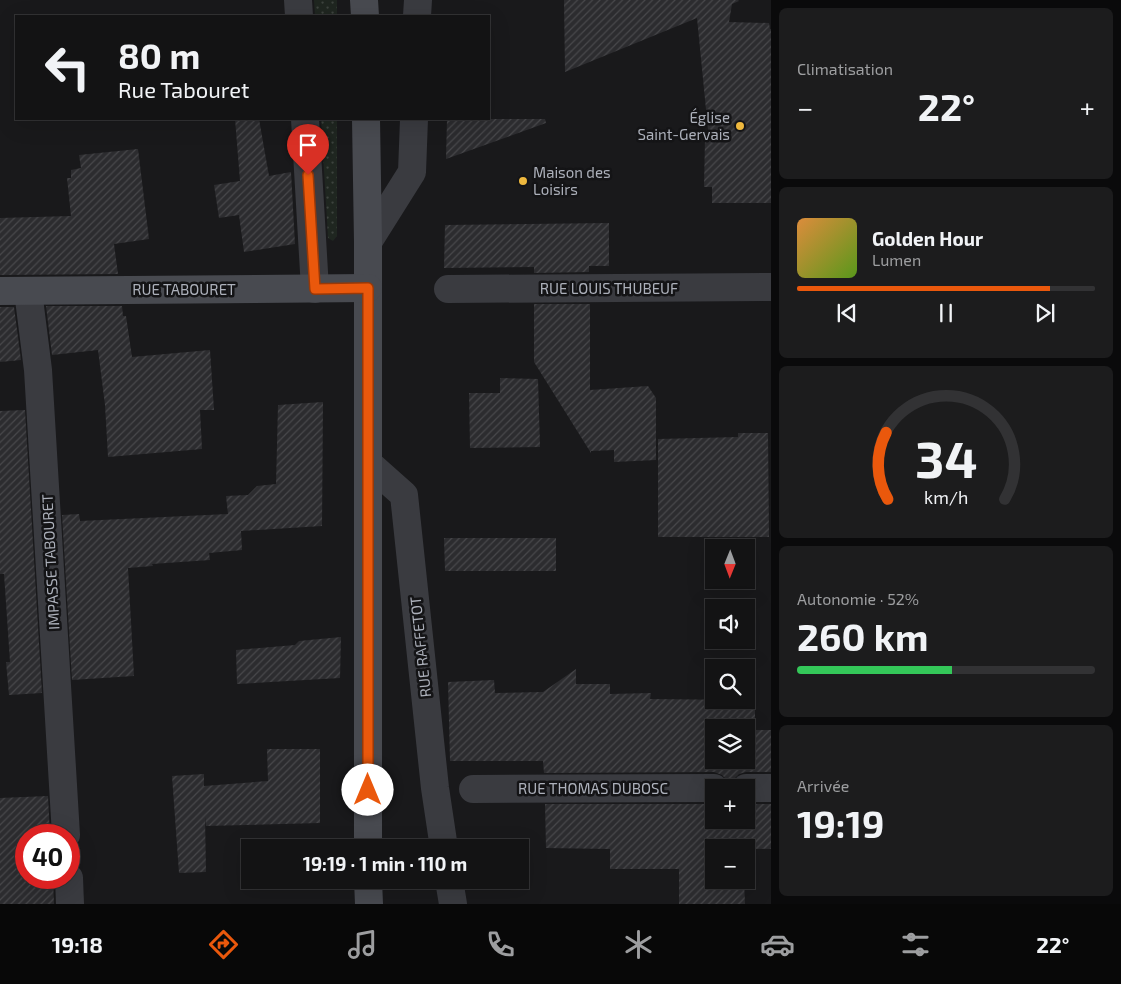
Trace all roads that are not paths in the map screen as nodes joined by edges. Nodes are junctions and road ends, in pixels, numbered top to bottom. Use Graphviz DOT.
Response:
graph roads {
  1 [pos="298,0"];
  2 [pos="364,0"];
  3 [pos="418,0"];
  4 [pos="299,15"];
  5 [pos="365,15"];
  6 [pos="417,15"];
  7 [pos="305,120"];
  8 [pos="366,120"];
  9 [pos="414,120"];
  10 [pos="368,242"];
  11 [pos="771,287"];
  12 [pos="368,288"];
  13 [pos="315,289"];
  14 [pos="448,289"];
  15 [pos="28,290"];
  16 [pos="0,291"];
  17 [pos="368,463"];
  18 [pos="705,788"];
  19 [pos="755,788"];
  20 [pos="771,788"];
  21 [pos="473,789"];
  22 [pos="65,824"];
  23 [pos="368,839"];
  24 [pos="443,839"];
  25 [pos="69,889"];
  26 [pos="368,889"];
  27 [pos="450,889"];
  28 [pos="70,904"];
  29 [pos="369,904"];
  30 [pos="453,904"];
  1 -- 4 [label="street"];
  2 -- 5 [label="street"];
  3 -- 6 [label="street"];
  7 -- 13 [label="street"];
  8 -- 10 [label="street"];
  9 -- 10 [label="street"];
  10 -- 12 [label="street"];
  11 -- 14 [label="street, RUE LOUIS THUBEUF"];
  12 -- 13 [label="street, RUE TABOURET"];
  12 -- 17 [label="street"];
  13 -- 15 [label="street, RUE TABOURET"];
  15 -- 16 [label="street, RUE TABOURET"];
  15 -- 22 [label="street, IMPASSE TABOURET"];
  17 -- 23 [label="street"];
  17 -- 24 [label="street, RUE RAFFETOT"];
  18 -- 21 [label="street, RUE THOMAS DUBOSC"];
  19 -- 20 [label="street"];
  25 -- 28 [label="street"];
  26 -- 29 [label="street"];
  27 -- 30 [label="street"];
}
